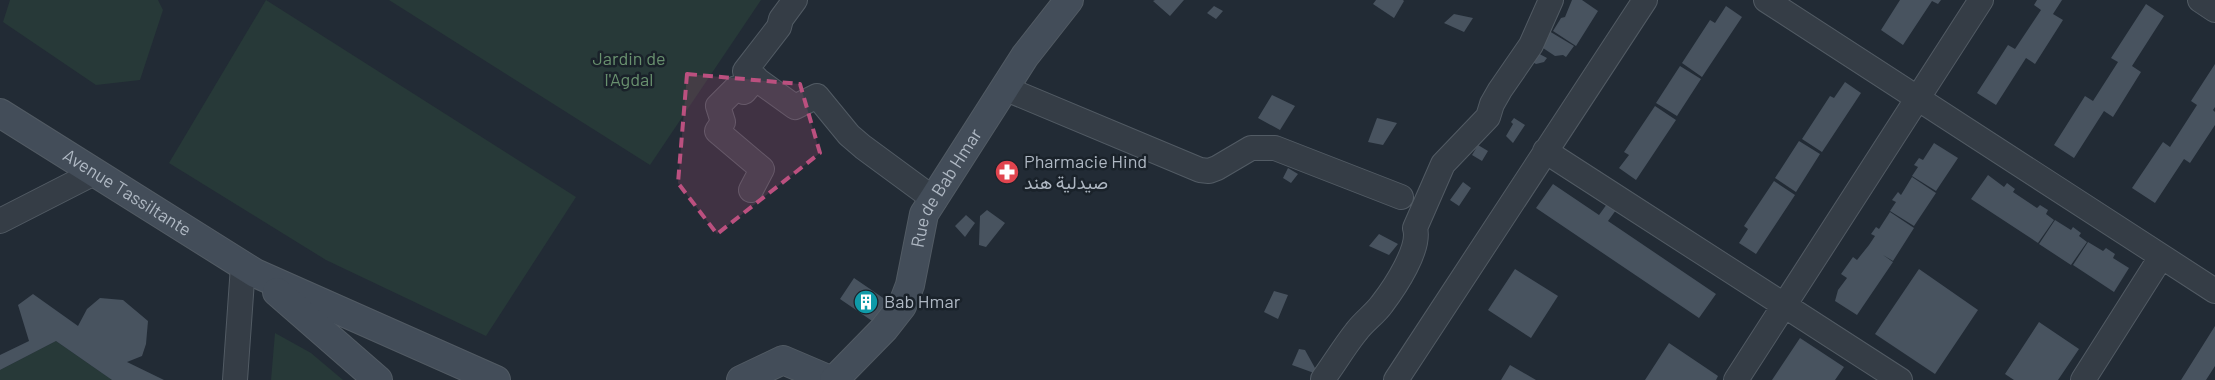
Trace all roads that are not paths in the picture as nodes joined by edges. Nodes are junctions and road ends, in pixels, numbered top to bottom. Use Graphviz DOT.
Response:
graph roads {
  1 [pos="794,0"];
  2 [pos="1551,0"];
  3 [pos="1645,0"];
  4 [pos="1766,0"];
  5 [pos="1981,0"];
  6 [pos="2200,0"];
  7 [pos="1061,3"];
  8 [pos="2215,10"];
  9 [pos="756,78"];
  10 [pos="1004,88"];
  11 [pos="1918,99"];
  12 [pos="0,113"];
  13 [pos="1545,151"];
  14 [pos="96,172"];
  15 [pos="751,190"];
  16 [pos="1401,197"];
  17 [pos="935,200"];
  18 [pos="0,221"];
  19 [pos="2161,257"];
  20 [pos="249,269"];
  21 [pos="2215,291"];
  22 [pos="1785,305"];
  23 [pos="1323,379"];
  24 [pos="235,380"];
  25 [pos="378,380"];
  26 [pos="496,380"];
  27 [pos="741,380"];
  28 [pos="832,380"];
  29 [pos="1396,380"];
  30 [pos="1736,380"];
  31 [pos="1900,380"];
  32 [pos="2083,380"];
  1 -- 9 [label="street"];
  2 -- 23 [label="street"];
  3 -- 13 [label="street"];
  4 -- 11 [label="street"];
  5 -- 11 [label="street"];
  6 -- 8 [label="street"];
  7 -- 10 [label="street, Rue de Bab Hmar"];
  9 -- 15 [label="street"];
  9 -- 17 [label="street"];
  10 -- 16 [label="street"];
  10 -- 17 [label="street, Rue de Bab Hmar"];
  11 -- 19 [label="street"];
  11 -- 22 [label="street"];
  12 -- 14 [label="street, Avenue Tassiltante"];
  13 -- 22 [label="street"];
  13 -- 29 [label="street"];
  14 -- 18 [label="street"];
  14 -- 20 [label="street, Avenue Tassiltante"];
  17 -- 28 [label="street, Rue de Bab Hmar"];
  19 -- 21 [label="street"];
  19 -- 32 [label="street"];
  20 -- 24 [label="street"];
  20 -- 25 [label="street, Avenue Tassiltante"];
  20 -- 26 [label="street, Avenue Tassiltante"];
  22 -- 30 [label="street"];
  22 -- 31 [label="street"];
  27 -- 28 [label="street"];
}
